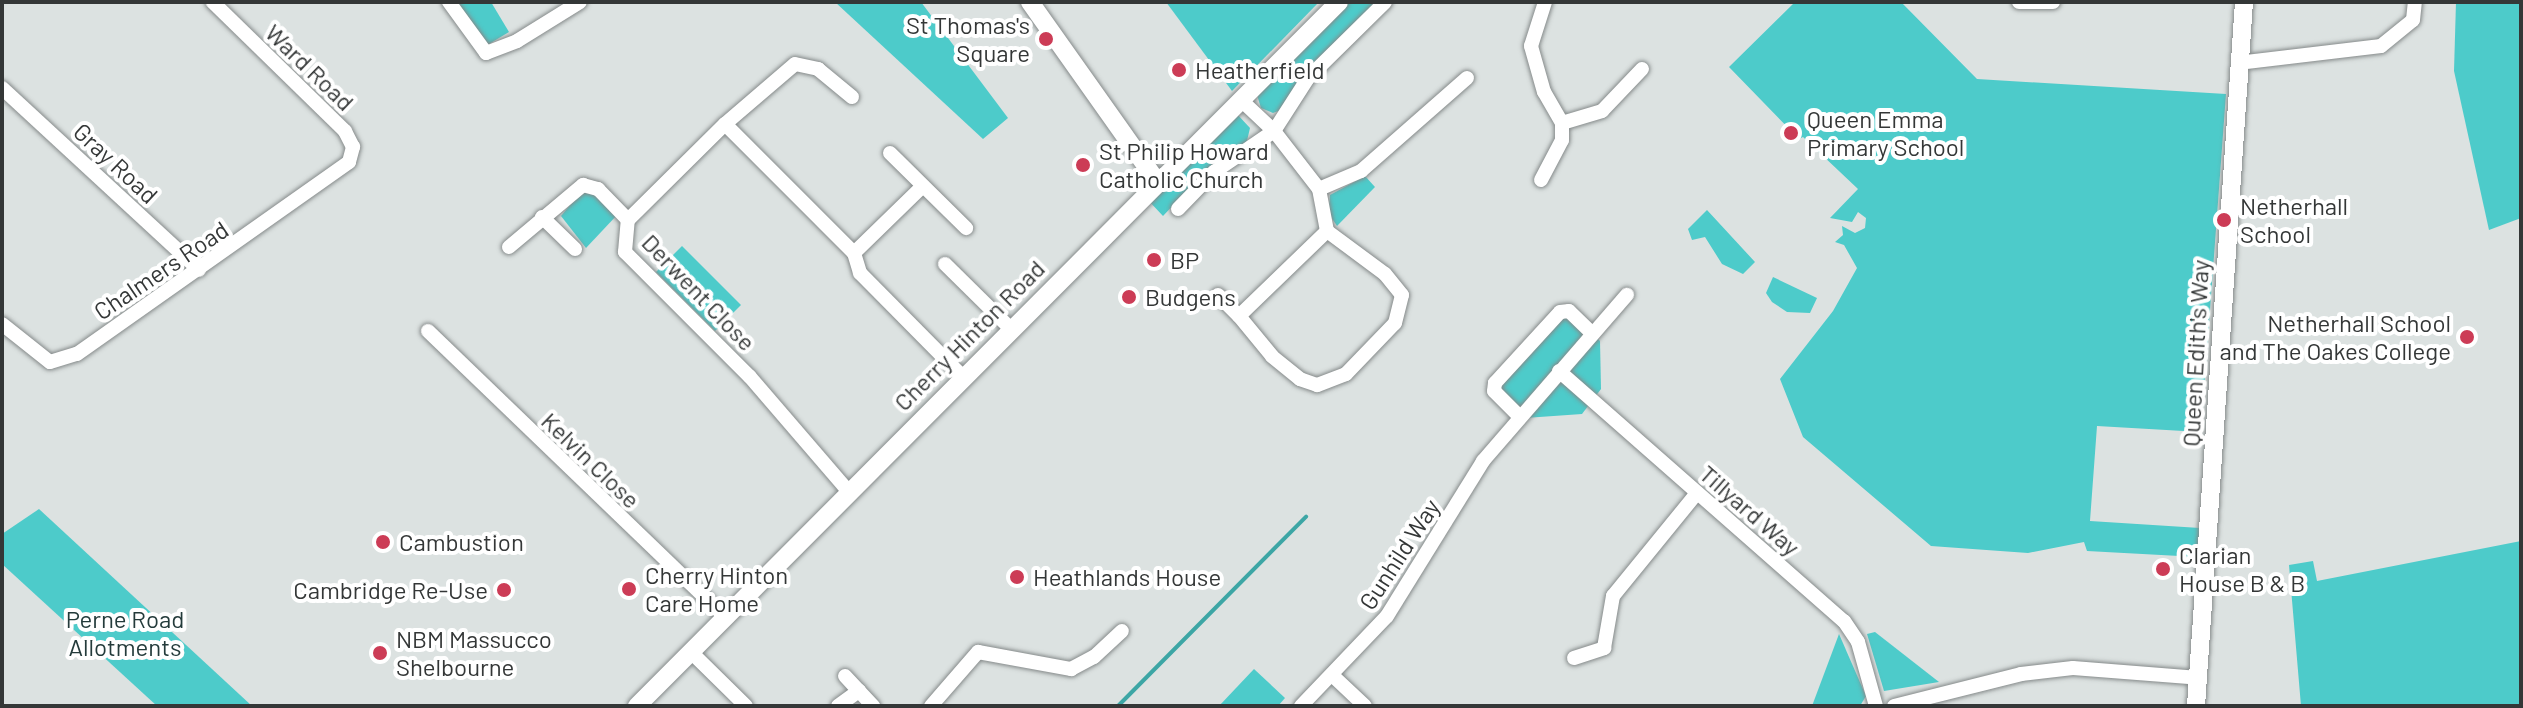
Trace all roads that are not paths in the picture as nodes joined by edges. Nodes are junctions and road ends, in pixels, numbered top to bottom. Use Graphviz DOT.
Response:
graph roads {
  1 [pos="213,2"];
  2 [pos="449,2"];
  3 [pos="580,2"];
  4 [pos="1030,2"];
  5 [pos="1339,2"];
  6 [pos="1385,2"];
  7 [pos="1545,2"];
  8 [pos="2019,2"];
  9 [pos="2053,2"];
  10 [pos="2244,2"];
  11 [pos="2415,2"];
  12 [pos="2238,63"];
  13 [pos="1642,69"];
  14 [pos="1467,78"];
  15 [pos="2,88"];
  16 [pos="852,97"];
  17 [pos="1241,100"];
  18 [pos="1562,123"];
  19 [pos="725,124"];
  20 [pos="1274,131"];
  21 [pos="890,153"];
  22 [pos="344,171"];
  23 [pos="1156,180"];
  24 [pos="1541,180"];
  25 [pos="923,186"];
  26 [pos="1319,189"];
  27 [pos="1178,209"];
  28 [pos="542,217"];
  29 [pos="628,220"];
  30 [pos="966,228"];
  31 [pos="1327,231"];
  32 [pos="509,247"];
  33 [pos="575,249"];
  34 [pos="854,253"];
  35 [pos="945,264"];
  36 [pos="199,270"];
  37 [pos="1218,295"];
  38 [pos="1627,295"];
  39 [pos="1239,316"];
  40 [pos="2,324"];
  41 [pos="1010,328"];
  42 [pos="428,331"];
  43 [pos="1593,334"];
  44 [pos="1559,371"];
  45 [pos="962,376"];
  46 [pos="1519,416"];
  47 [pos="849,492"];
  48 [pos="1697,493"];
  49 [pos="725,617"];
  50 [pos="1122,631"];
  51 [pos="691,652"];
  52 [pos="1574,658"];
  53 [pos="1332,675"];
  54 [pos="845,676"];
  55 [pos="2199,678"];
  56 [pos="859,691"];
  57 [pos="1934,702"];
  58 [pos="637,706"];
  59 [pos="746,706"];
  60 [pos="838,706"];
  61 [pos="873,706"];
  62 [pos="931,706"];
  63 [pos="1301,706"];
  64 [pos="1365,706"];
  65 [pos="1876,706"];
  66 [pos="1894,706"];
  67 [pos="2196,706"];
  1 -- 22 [label="street, Ward Road"];
  2 -- 3 [label="street"];
  4 -- 23 [label="street"];
  5 -- 17 [label="street, Cherry Hinton Road"];
  6 -- 20 [label="street"];
  7 -- 18 [label="street"];
  8 -- 9 [label="street"];
  10 -- 12 [label="street, Queen Edith's Way"];
  11 -- 12 [label="street"];
  12 -- 55 [label="street, Queen Edith's Way"];
  13 -- 18 [label="street"];
  14 -- 26 [label="street"];
  15 -- 36 [label="street, Gray Road"];
  16 -- 19 [label="street, Derwent Close"];
  17 -- 20 [label="street"];
  17 -- 23 [label="street, Cherry Hinton Road"];
  18 -- 24 [label="street"];
  19 -- 29 [label="street, Derwent Close"];
  19 -- 34 [label="street"];
  20 -- 26 [label="street"];
  20 -- 27 [label="street"];
  21 -- 25 [label="street"];
  22 -- 36 [label="street, Chalmers Road"];
  23 -- 41 [label="street, Cherry Hinton Road"];
  25 -- 30 [label="street"];
  25 -- 34 [label="street"];
  26 -- 31 [label="street"];
  28 -- 29 [label="street"];
  28 -- 32 [label="street"];
  28 -- 33 [label="street"];
  29 -- 47 [label="street, Derwent Close"];
  31 -- 39 [label="street"];
  31 -- 39 [label="street"];
  34 -- 45 [label="street"];
  35 -- 41 [label="street"];
  36 -- 40 [label="street, Chalmers Road"];
  37 -- 39 [label="street"];
  38 -- 43 [label="street, Gunhild Way"];
  41 -- 45 [label="street, Cherry Hinton Road"];
  42 -- 49 [label="street, Kelvin Close"];
  43 -- 44 [label="street, Gunhild Way"];
  43 -- 46 [label="street"];
  44 -- 46 [label="street, Gunhild Way"];
  44 -- 48 [label="street, Tillyard Way"];
  45 -- 47 [label="street, Cherry Hinton Road"];
  46 -- 53 [label="street, Gunhild Way"];
  47 -- 49 [label="street, Cherry Hinton Road"];
  48 -- 52 [label="street"];
  48 -- 65 [label="street, Tillyard Way"];
  49 -- 51 [label="street, Cherry Hinton Road"];
  50 -- 62 [label="street"];
  51 -- 58 [label="street, Cherry Hinton Road"];
  51 -- 59 [label="street"];
  53 -- 63 [label="street, Gunhild Way"];
  53 -- 64 [label="street"];
  54 -- 56 [label="street"];
  55 -- 57 [label="street"];
  55 -- 67 [label="street, Queen Edith's Way"];
  56 -- 60 [label="street"];
  56 -- 61 [label="street"];
  57 -- 66 [label="street"];
}
